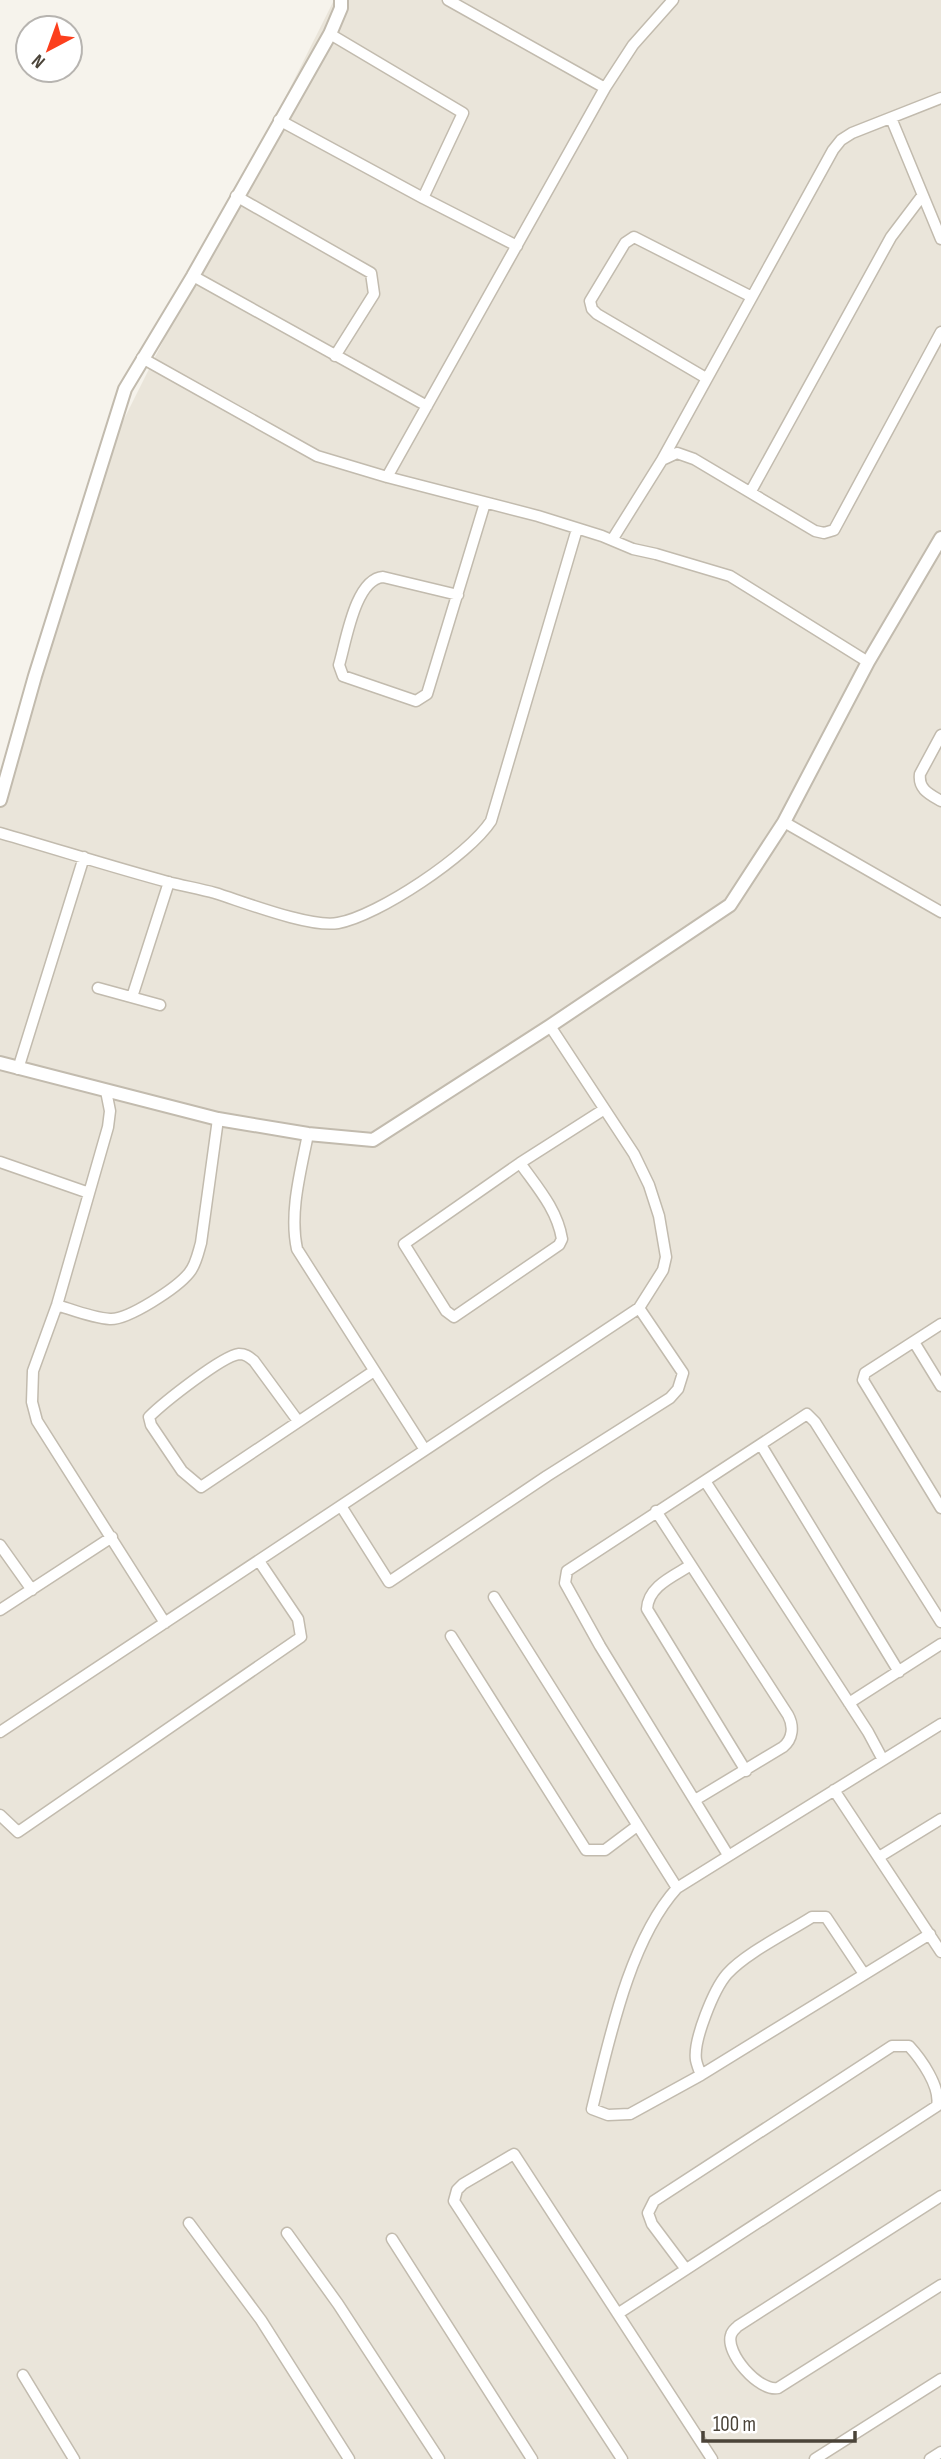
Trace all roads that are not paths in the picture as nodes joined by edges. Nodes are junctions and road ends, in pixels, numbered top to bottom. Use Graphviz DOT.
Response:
graph roads {
  1 [pos="341,0"];
  2 [pos="449,0"];
  3 [pos="673,0"];
  4 [pos="330,34"];
  5 [pos="605,88"];
  6 [pos="941,98"];
  7 [pos="891,118"];
  8 [pos="279,120"];
  9 [pos="236,196"];
  10 [pos="922,196"];
  11 [pos="423,198"];
  12 [pos="941,239"];
  13 [pos="517,246"];
  14 [pos="192,276"];
  15 [pos="752,297"];
  16 [pos="941,332"];
  17 [pos="335,356"];
  18 [pos="142,358"];
  19 [pos="706,378"];
  20 [pos="427,406"];
  21 [pos="662,460"];
  22 [pos="387,477"];
  23 [pos="751,492"];
  24 [pos="485,503"];
  25 [pos="577,528"];
  26 [pos="612,540"];
  27 [pos="939,546"];
  28 [pos="458,595"];
  29 [pos="868,663"];
  30 [pos="941,736"];
  31 [pos="0,800"];
  32 [pos="941,801"];
  33 [pos="784,822"];
  34 [pos="0,833"];
  35 [pos="84,857"];
  36 [pos="169,882"];
  37 [pos="941,912"];
  38 [pos="98,988"];
  39 [pos="132,997"];
  40 [pos="160,1005"];
  41 [pos="550,1026"];
  42 [pos="0,1063"];
  43 [pos="18,1069"];
  44 [pos="106,1091"];
  45 [pos="603,1110"];
  46 [pos="218,1119"];
  47 [pos="308,1134"];
  48 [pos="0,1162"];
  49 [pos="520,1163"];
  50 [pos="89,1193"];
  51 [pos="57,1305"];
  52 [pos="639,1308"];
  53 [pos="941,1324"];
  54 [pos="914,1342"];
  55 [pos="374,1371"];
  56 [pos="941,1386"];
  57 [pos="298,1421"];
  58 [pos="761,1445"];
  59 [pos="425,1450"];
  60 [pos="705,1481"];
  61 [pos="341,1506"];
  62 [pos="941,1508"];
  63 [pos="656,1511"];
  64 [pos="112,1537"];
  65 [pos="0,1545"];
  66 [pos="259,1561"];
  67 [pos="691,1564"];
  68 [pos="32,1590"];
  69 [pos="494,1597"];
  70 [pos="0,1610"];
  71 [pos="941,1622"];
  72 [pos="165,1623"];
  73 [pos="451,1636"];
  74 [pos="941,1644"];
  75 [pos="899,1672"];
  76 [pos="849,1703"];
  77 [pos="941,1724"];
  78 [pos="0,1732"];
  79 [pos="883,1760"];
  80 [pos="746,1771"];
  81 [pos="834,1790"];
  82 [pos="695,1800"];
  83 [pos="0,1815"];
  84 [pos="941,1819"];
  85 [pos="637,1826"];
  86 [pos="728,1855"];
  87 [pos="879,1857"];
  88 [pos="677,1888"];
  89 [pos="930,1934"];
  90 [pos="941,1952"];
  91 [pos="864,1974"];
  92 [pos="701,2075"];
  93 [pos="941,2196"];
  94 [pos="189,2223"];
  95 [pos="287,2234"];
  96 [pos="392,2239"];
  97 [pos="685,2268"];
  98 [pos="941,2285"];
  99 [pos="619,2313"];
  100 [pos="23,2375"];
  101 [pos="941,2379"];
  102 [pos="941,2452"];
  103 [pos="74,2459"];
  104 [pos="349,2459"];
  105 [pos="439,2459"];
  106 [pos="532,2459"];
  107 [pos="622,2459"];
  108 [pos="712,2459"];
  109 [pos="815,2459"];
  110 [pos="930,2459"];
  1 -- 4 [label="street"];
  2 -- 5 [label="street"];
  3 -- 5 [label="street"];
  4 -- 8 [label="street"];
  4 -- 11 [label="street"];
  5 -- 13 [label="street"];
  6 -- 7 [label="street"];
  7 -- 10 [label="street"];
  7 -- 15 [label="street"];
  8 -- 9 [label="street"];
  8 -- 11 [label="street"];
  9 -- 14 [label="street"];
  9 -- 17 [label="street"];
  10 -- 12 [label="street"];
  10 -- 23 [label="street"];
  11 -- 13 [label="street"];
  13 -- 20 [label="street"];
  14 -- 17 [label="street"];
  14 -- 18 [label="street"];
  15 -- 19 [label="street"];
  15 -- 19 [label="street"];
  16 -- 23 [label="street"];
  17 -- 20 [label="street"];
  18 -- 22 [label="street"];
  18 -- 31 [label="street"];
  19 -- 21 [label="street"];
  20 -- 22 [label="street"];
  21 -- 23 [label="street"];
  21 -- 26 [label="street"];
  22 -- 24 [label="street"];
  24 -- 25 [label="street"];
  24 -- 28 [label="street"];
  25 -- 26 [label="street"];
  25 -- 36 [label="street"];
  26 -- 29 [label="street"];
  27 -- 29 [label="street"];
  28 -- 28 [label="street"];
  29 -- 33 [label="street"];
  30 -- 32 [label="street"];
  33 -- 37 [label="street"];
  33 -- 41 [label="street"];
  34 -- 35 [label="street"];
  35 -- 36 [label="street"];
  35 -- 43 [label="street"];
  36 -- 39 [label="street"];
  38 -- 39 [label="street"];
  39 -- 40 [label="street"];
  41 -- 45 [label="street"];
  41 -- 47 [label="street"];
  42 -- 43 [label="street"];
  43 -- 44 [label="street"];
  44 -- 46 [label="street"];
  44 -- 50 [label="street"];
  45 -- 49 [label="street"];
  45 -- 52 [label="street"];
  46 -- 47 [label="street"];
  46 -- 51 [label="street"];
  47 -- 55 [label="street"];
  48 -- 50 [label="street"];
  49 -- 49 [label="street"];
  50 -- 51 [label="street"];
  51 -- 64 [label="street"];
  52 -- 59 [label="street"];
  52 -- 61 [label="street"];
  53 -- 54 [label="street"];
  54 -- 56 [label="street"];
  54 -- 62 [label="street"];
  55 -- 57 [label="street"];
  55 -- 59 [label="street"];
  57 -- 57 [label="street"];
  58 -- 60 [label="street"];
  58 -- 71 [label="street"];
  58 -- 75 [label="street"];
  59 -- 61 [label="street"];
  60 -- 63 [label="street"];
  60 -- 76 [label="street"];
  61 -- 66 [label="street"];
  63 -- 67 [label="street"];
  63 -- 82 [label="street"];
  64 -- 68 [label="street"];
  64 -- 72 [label="street"];
  65 -- 68 [label="street"];
  66 -- 72 [label="street"];
  66 -- 83 [label="street"];
  67 -- 80 [label="street"];
  67 -- 80 [label="street"];
  68 -- 70 [label="street"];
  69 -- 85 [label="street"];
  72 -- 78 [label="street"];
  73 -- 85 [label="street"];
  74 -- 75 [label="street"];
  75 -- 76 [label="street"];
  76 -- 79 [label="street"];
  77 -- 79 [label="street"];
  79 -- 81 [label="street"];
  80 -- 82 [label="street"];
  81 -- 86 [label="street"];
  81 -- 87 [label="street"];
  82 -- 86 [label="street"];
  84 -- 87 [label="street"];
  85 -- 88 [label="street"];
  86 -- 88 [label="street"];
  87 -- 89 [label="street"];
  88 -- 92 [label="street"];
  89 -- 90 [label="street"];
  89 -- 91 [label="street"];
  91 -- 92 [label="street"];
  91 -- 92 [label="street"];
  93 -- 98 [label="street"];
  94 -- 104 [label="street"];
  95 -- 105 [label="street"];
  96 -- 106 [label="street"];
  97 -- 97 [label="street"];
  97 -- 99 [label="street"];
  99 -- 107 [label="street"];
  99 -- 108 [label="street"];
  100 -- 103 [label="street"];
  101 -- 109 [label="street"];
  102 -- 110 [label="street"];
}
